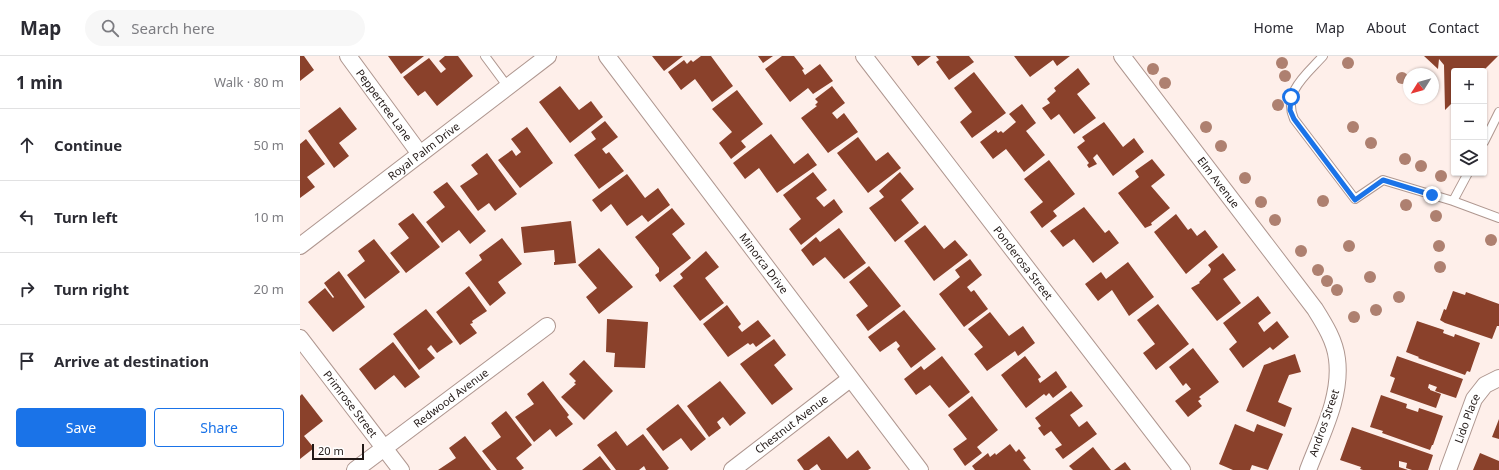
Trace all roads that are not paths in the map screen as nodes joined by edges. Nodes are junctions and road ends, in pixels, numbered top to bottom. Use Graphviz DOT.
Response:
graph roads {
  1 [pos="348,56"];
  2 [pos="485,56"];
  3 [pos="548,56"];
  4 [pos="607,56"];
  5 [pos="864,56"];
  6 [pos="1122,56"];
  7 [pos="1324,56"];
  8 [pos="508,87"];
  9 [pos="1499,112"];
  10 [pos="1485,140"];
  11 [pos="420,154"];
  12 [pos="1466,176"];
  13 [pos="1453,201"];
  14 [pos="1499,218"];
  15 [pos="300,246"];
  16 [pos="1315,309"];
  17 [pos="547,326"];
  18 [pos="300,338"];
  19 [pos="1499,378"];
  20 [pos="850,379"];
  21 [pos="384,448"];
  22 [pos="355,470"];
  23 [pos="401,470"];
  24 [pos="732,470"];
  25 [pos="920,470"];
  26 [pos="1182,470"];
  27 [pos="1308,470"];
  28 [pos="1448,470"];
  1 -- 11 [label="street, Peppertree Lane"];
  2 -- 8 [label="lane"];
  3 -- 8 [label="street, Royal Palm Drive"];
  4 -- 20 [label="street, Minorca Drive"];
  5 -- 26 [label="street, Ponderosa Street"];
  6 -- 16 [label="street, Elm Avenue"];
  7 -- 13 [label="lane"];
  8 -- 11 [label="street, Royal Palm Drive"];
  9 -- 10 [label="lane"];
  11 -- 15 [label="street, Royal Palm Drive"];
  12 -- 13 [label="lane"];
  13 -- 14 [label="lane"];
  16 -- 27 [label="street, Andros Street"];
  17 -- 21 [label="street, Redwood Avenue"];
  18 -- 21 [label="street, Primrose Street"];
  19 -- 28 [label="street, Lido Place"];
  20 -- 24 [label="street, Chestnut Avenue"];
  20 -- 25 [label="street, Minorca Drive"];
  21 -- 22 [label="street, Redwood Avenue"];
  21 -- 23 [label="street, Primrose Street"];
}
